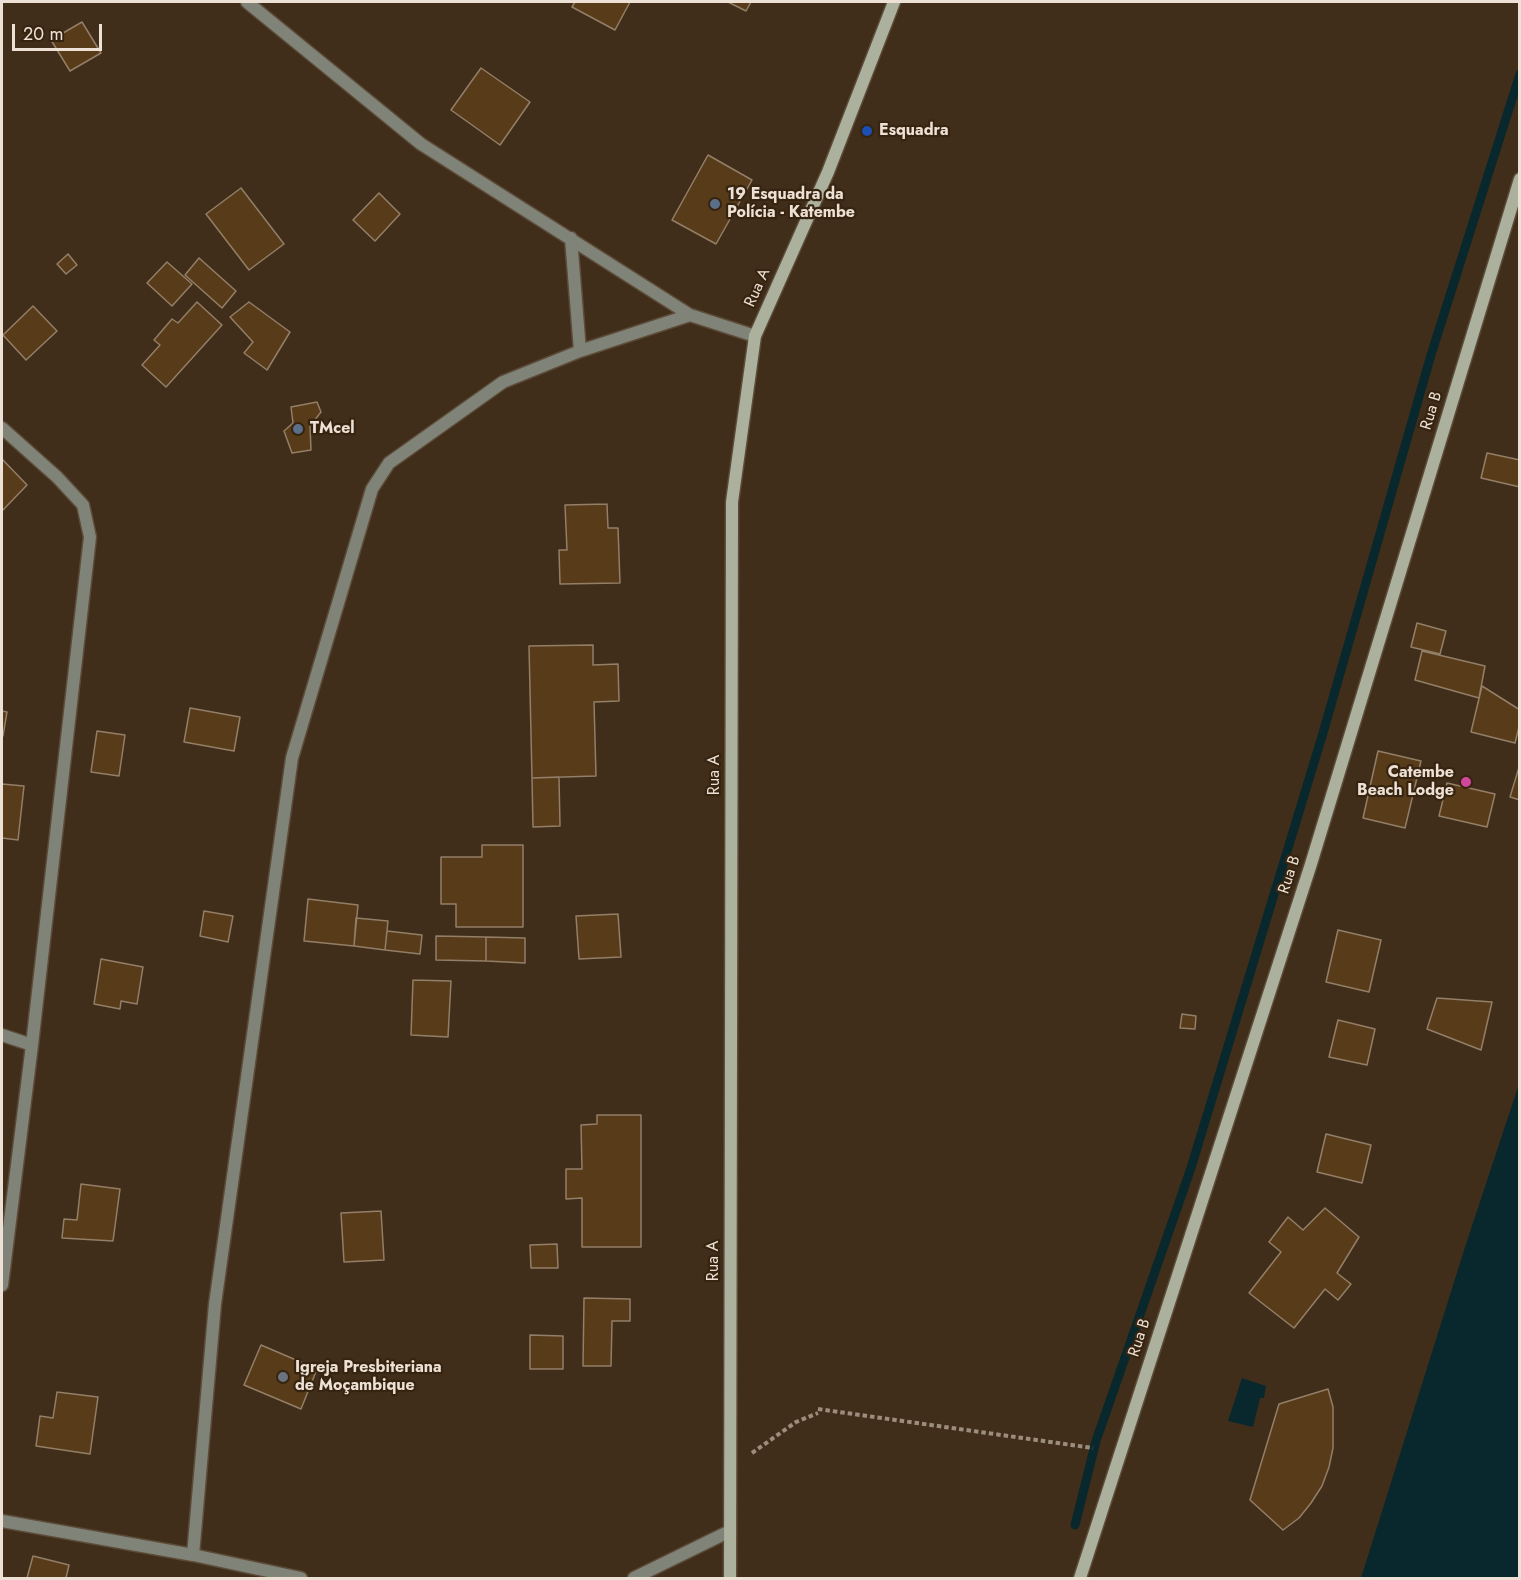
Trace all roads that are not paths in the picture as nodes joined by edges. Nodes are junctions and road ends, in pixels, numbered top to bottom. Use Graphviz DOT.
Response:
graph roads {
  1 [pos="247,2"];
  2 [pos="894,2"];
  3 [pos="1520,179"];
  4 [pos="571,238"];
  5 [pos="690,315"];
  6 [pos="755,336"];
  7 [pos="580,351"];
  8 [pos="2,428"];
  9 [pos="2,1035"];
  10 [pos="32,1045"];
  11 [pos="2,1285"];
  12 [pos="2,1521"];
  13 [pos="730,1530"];
  14 [pos="193,1555"];
  15 [pos="301,1578"];
  16 [pos="633,1578"];
  17 [pos="730,1578"];
  18 [pos="1080,1578"];
  1 -- 4 [label="street"];
  2 -- 6 [label="main road, Rua A"];
  3 -- 18 [label="main road, Rua B"];
  4 -- 5 [label="street"];
  4 -- 7 [label="street"];
  5 -- 6 [label="street"];
  5 -- 7 [label="street"];
  6 -- 13 [label="main road, Rua A"];
  7 -- 14 [label="street"];
  8 -- 10 [label="street"];
  9 -- 10 [label="street"];
  10 -- 11 [label="street"];
  12 -- 14 [label="street"];
  13 -- 16 [label="street"];
  13 -- 17 [label="main road, Rua A"];
  14 -- 15 [label="street"];
}
